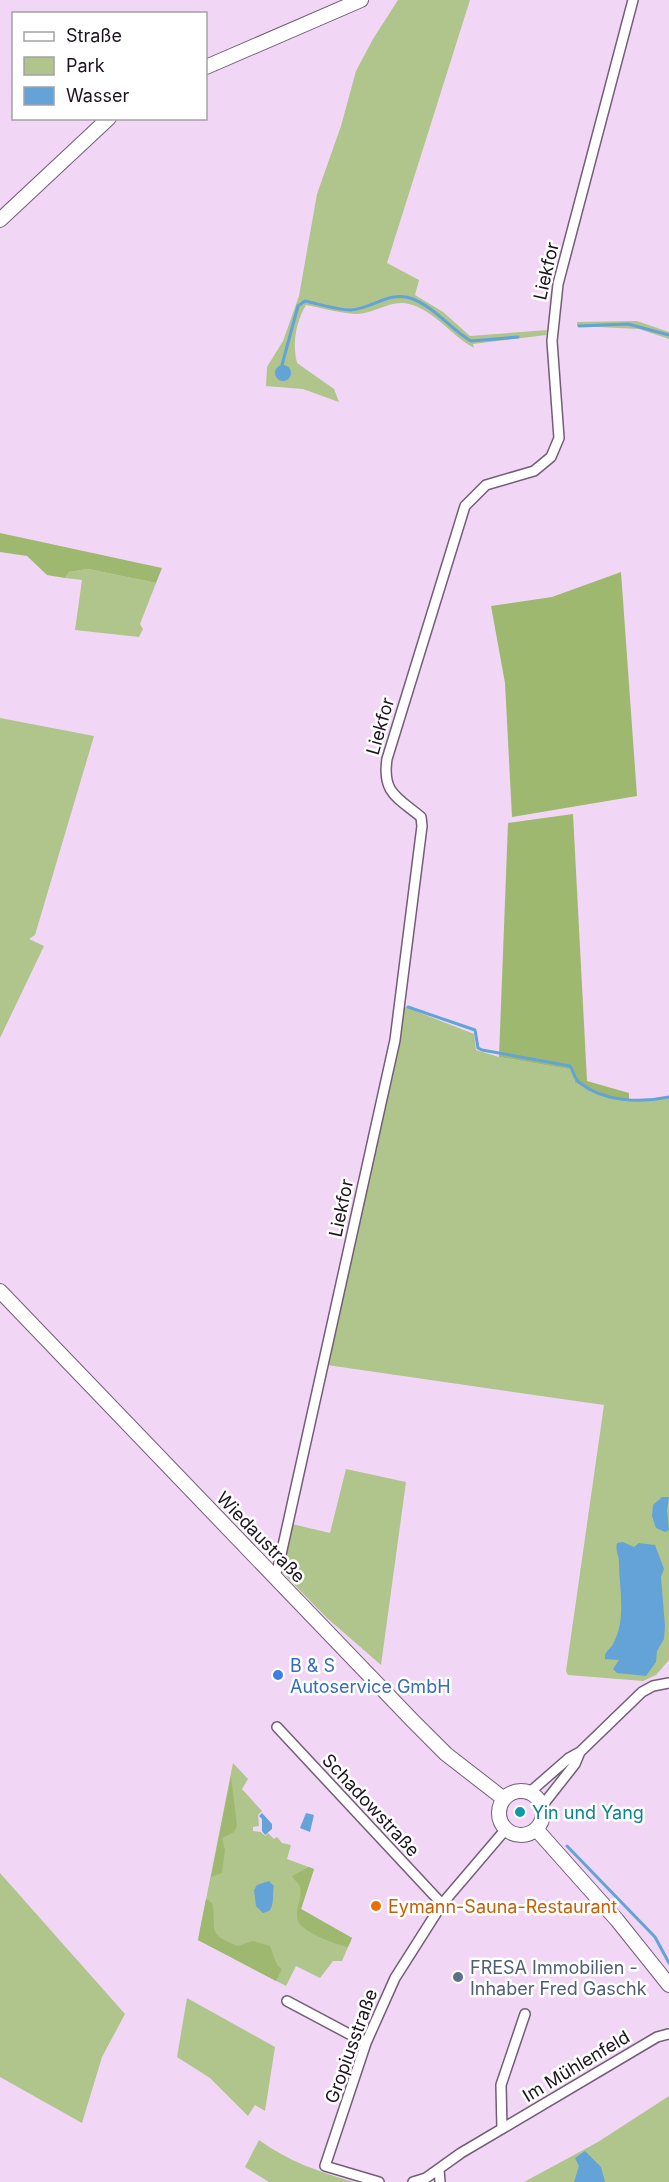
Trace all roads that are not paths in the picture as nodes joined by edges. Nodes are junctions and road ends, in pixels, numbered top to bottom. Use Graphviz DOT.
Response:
graph roads {
  1 [pos="360,0"];
  2 [pos="633,0"];
  3 [pos="207,67"];
  4 [pos="107,120"];
  5 [pos="0,220"];
  6 [pos="0,1292"];
  7 [pos="274,1576"];
  8 [pos="669,1683"];
  9 [pos="277,1727"];
  10 [pos="580,1752"];
  11 [pos="530,1792"];
  12 [pos="504,1799"];
  13 [pos="542,1806"];
  14 [pos="506,1829"];
  15 [pos="536,1829"];
  16 [pos="442,1904"];
  17 [pos="669,1984"];
  18 [pos="287,2001"];
  19 [pos="525,2014"];
  20 [pos="668,2034"];
  21 [pos="366,2043"];
  22 [pos="502,2129"];
  23 [pos="439,2169"];
  24 [pos="379,2182"];
  25 [pos="413,2182"];
  26 [pos="440,2182"];
  1 -- 3 [label="main road"];
  2 -- 7 [label="street, Liekfor"];
  4 -- 5 [label="main road"];
  6 -- 7 [label="main road, Wiedaustraße"];
  7 -- 12 [label="main road, Wiedaustraße"];
  8 -- 10 [label="street"];
  9 -- 16 [label="street, Schadowstraße"];
  10 -- 11 [label="street"];
  10 -- 13 [label="street"];
  11 -- 12 [label="main road"];
  11 -- 13 [label="main road"];
  12 -- 14 [label="main road"];
  13 -- 15 [label="main road"];
  14 -- 15 [label="main road"];
  14 -- 16 [label="street, Gropiusstraße"];
  15 -- 17 [label="main road"];
  16 -- 21 [label="street, Gropiusstraße"];
  18 -- 21 [label="street"];
  19 -- 22 [label="street, Im Mühlenfeld"];
  20 -- 22 [label="street, Im Mühlenfeld"];
  21 -- 24 [label="street, Gropiusstraße"];
  22 -- 23 [label="street, Im Mühlenfeld"];
  23 -- 25 [label="street, Im Mühlenfeld"];
  23 -- 26 [label="street"];
}
